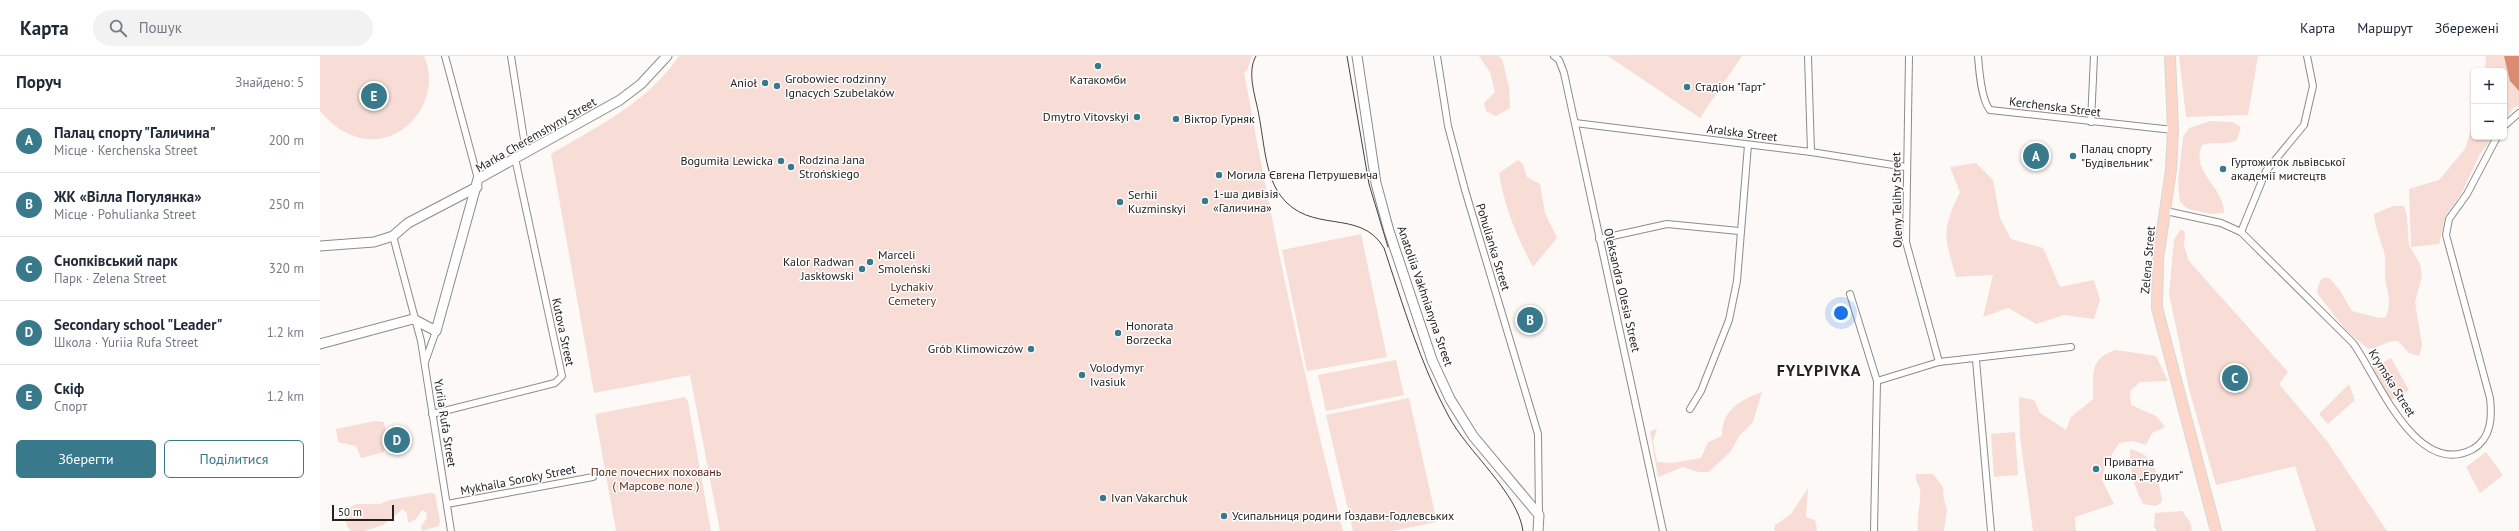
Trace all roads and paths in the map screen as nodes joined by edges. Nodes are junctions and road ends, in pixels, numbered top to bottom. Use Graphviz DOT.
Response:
graph roads {
  1 [pos="445,56"];
  2 [pos="510,56"];
  3 [pos="667,56"];
  4 [pos="1357,56"];
  5 [pos="1437,56"];
  6 [pos="1554,56"];
  7 [pos="1808,56"];
  8 [pos="1909,56"];
  9 [pos="1978,56"];
  10 [pos="2094,56"];
  11 [pos="2170,56"];
  12 [pos="2307,56"];
  13 [pos="2519,113"];
  14 [pos="2091,122"];
  15 [pos="1575,123"];
  16 [pos="2507,123"];
  17 [pos="2172,130"];
  18 [pos="2495,140"];
  19 [pos="1748,145"];
  20 [pos="526,152"];
  21 [pos="1811,152"];
  22 [pos="515,158"];
  23 [pos="1906,167"];
  24 [pos="478,183"];
  25 [pos="2166,211"];
  26 [pos="1739,231"];
  27 [pos="2241,232"];
  28 [pos="393,236"];
  29 [pos="1600,239"];
  30 [pos="320,246"];
  31 [pos="1850,294"];
  32 [pos="413,319"];
  33 [pos="436,331"];
  34 [pos="320,344"];
  35 [pos="2071,347"];
  36 [pos="1976,360"];
  37 [pos="1939,362"];
  38 [pos="424,364"];
  39 [pos="1878,381"];
  40 [pos="1690,409"];
  41 [pos="432,414"];
  42 [pos="593,477"];
  43 [pos="447,504"];
  44 [pos="1539,515"];
  45 [pos="451,531"];
  46 [pos="1538,531"];
  47 [pos="1663,531"];
  48 [pos="1874,531"];
  49 [pos="1991,531"];
  50 [pos="2216,531"];
  1 -- 24 [label="street"];
  2 -- 20 [label="street"];
  3 -- 20 [label="street, Marka Cheremshyny Street"];
  4 -- 44 [label="street, Anatoliia Vakhnianyna Street"];
  5 -- 44 [label="street, Pohulianka Street"];
  6 -- 15 [label="street, Oleksandra Olesia Street"];
  7 -- 21 [label="street"];
  8 -- 23 [label="street, Oleny Telihy Street"];
  9 -- 14 [label="street, Kerchenska Street"];
  10 -- 14 [label="street"];
  11 -- 17 [label="main road, Zelena Street"];
  12 -- 27 [label="street"];
  13 -- 16 [label="street"];
  14 -- 17 [label="street, Kerchenska Street"];
  15 -- 19 [label="street, Aralska Street"];
  15 -- 29 [label="street, Oleksandra Olesia Street"];
  17 -- 25 [label="main road, Zelena Street"];
  18 -- 27 [label="street, Krymska Street"];
  19 -- 21 [label="street, Aralska Street"];
  19 -- 26 [label="street"];
  20 -- 22 [label="street, Marka Cheremshyny Street"];
  21 -- 23 [label="street, Aralska Street"];
  22 -- 24 [label="street, Marka Cheremshyny Street"];
  22 -- 41 [label="street, Kutova Street"];
  23 -- 37 [label="street, Oleny Telihy Street"];
  24 -- 28 [label="street, Marka Cheremshyny Street"];
  24 -- 33 [label="street"];
  25 -- 27 [label="street, Krymska Street"];
  25 -- 50 [label="main road, Zelena Street"];
  26 -- 29 [label="street"];
  26 -- 40 [label="street"];
  28 -- 30 [label="street, Marka Cheremshyny Street"];
  28 -- 32 [label="street, Yuriia Rufa Street"];
  29 -- 47 [label="street, Oleksandra Olesia Street"];
  31 -- 39 [label="street"];
  32 -- 33 [label="street"];
  32 -- 34 [label="street"];
  32 -- 38 [label="street, Yuriia Rufa Street"];
  33 -- 38 [label="street"];
  35 -- 36 [label="street"];
  36 -- 37 [label="street"];
  36 -- 49 [label="street"];
  37 -- 39 [label="street"];
  38 -- 41 [label="street, Yuriia Rufa Street"];
  39 -- 48 [label="street"];
  41 -- 43 [label="street, Yuriia Rufa Street"];
  42 -- 43 [label="street, Mykhaila Soroky Street"];
  43 -- 45 [label="street, Yuriia Rufa Street"];
  44 -- 46 [label="street"];
}
